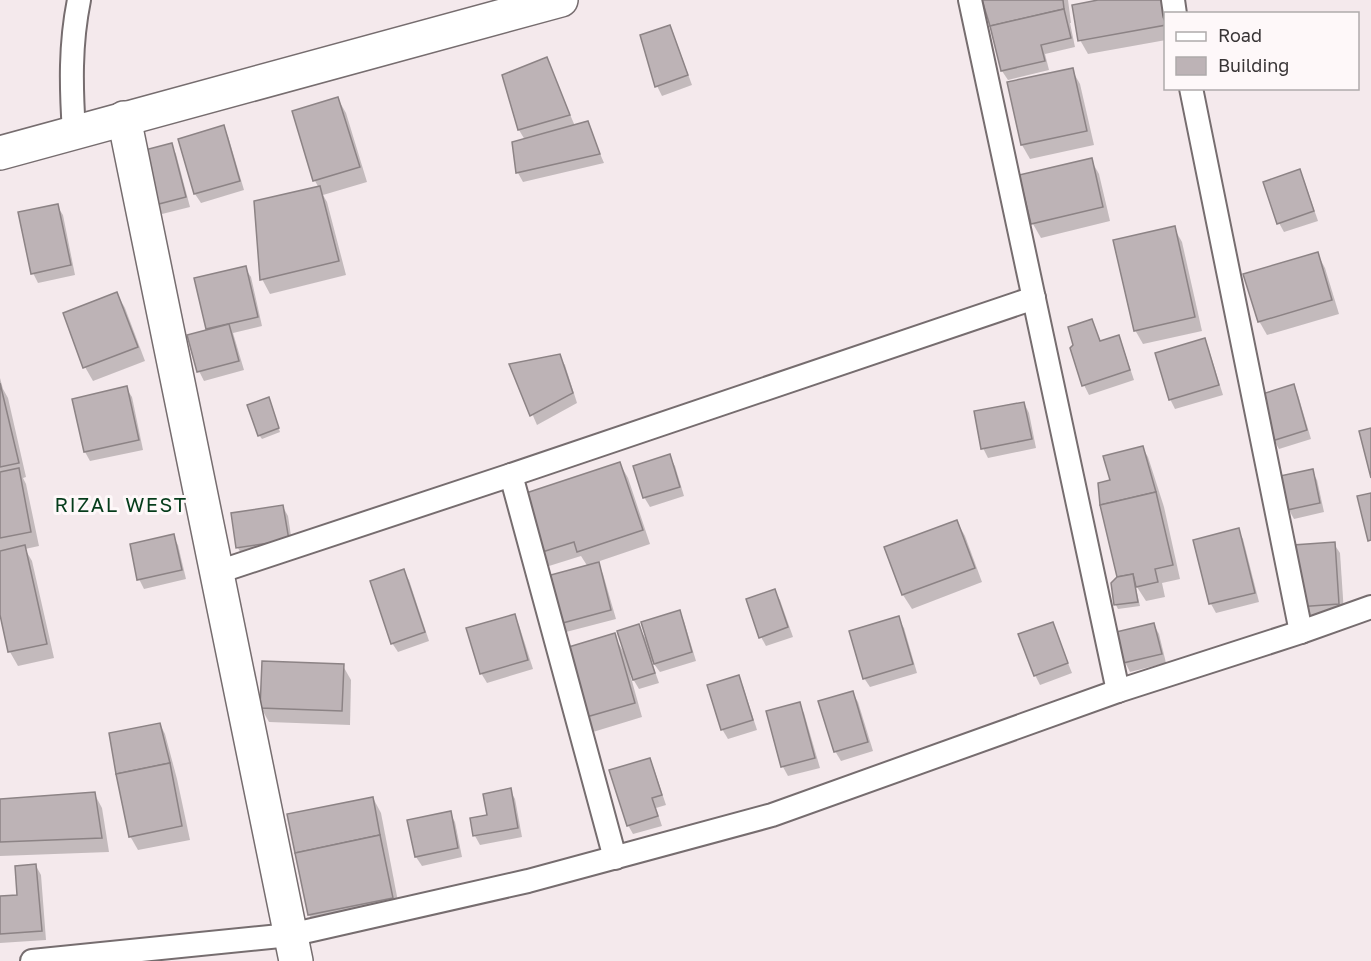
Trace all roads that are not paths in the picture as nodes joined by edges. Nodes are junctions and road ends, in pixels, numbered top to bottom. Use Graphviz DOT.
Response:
graph roads {
  1 [pos="79,0"];
  2 [pos="561,0"];
  3 [pos="970,0"];
  4 [pos="1191,90"];
  5 [pos="124,118"];
  6 [pos="74,132"];
  7 [pos="0,153"];
  8 [pos="1034,298"];
  9 [pos="511,475"];
  10 [pos="218,572"];
  11 [pos="1371,607"];
  12 [pos="1301,632"];
  13 [pos="1118,691"];
  14 [pos="615,858"];
  15 [pos="293,948"];
  16 [pos="32,961"];
  1 -- 6 [label="street"];
  2 -- 5 [label="street"];
  3 -- 8 [label="street"];
  4 -- 12 [label="street"];
  5 -- 6 [label="street"];
  5 -- 10 [label="street"];
  6 -- 7 [label="street"];
  8 -- 9 [label="street"];
  8 -- 13 [label="street"];
  9 -- 10 [label="street"];
  9 -- 14 [label="street"];
  10 -- 15 [label="street"];
  11 -- 12 [label="street"];
  12 -- 13 [label="street"];
  13 -- 14 [label="street"];
  14 -- 15 [label="street"];
  15 -- 16 [label="street"];
}
